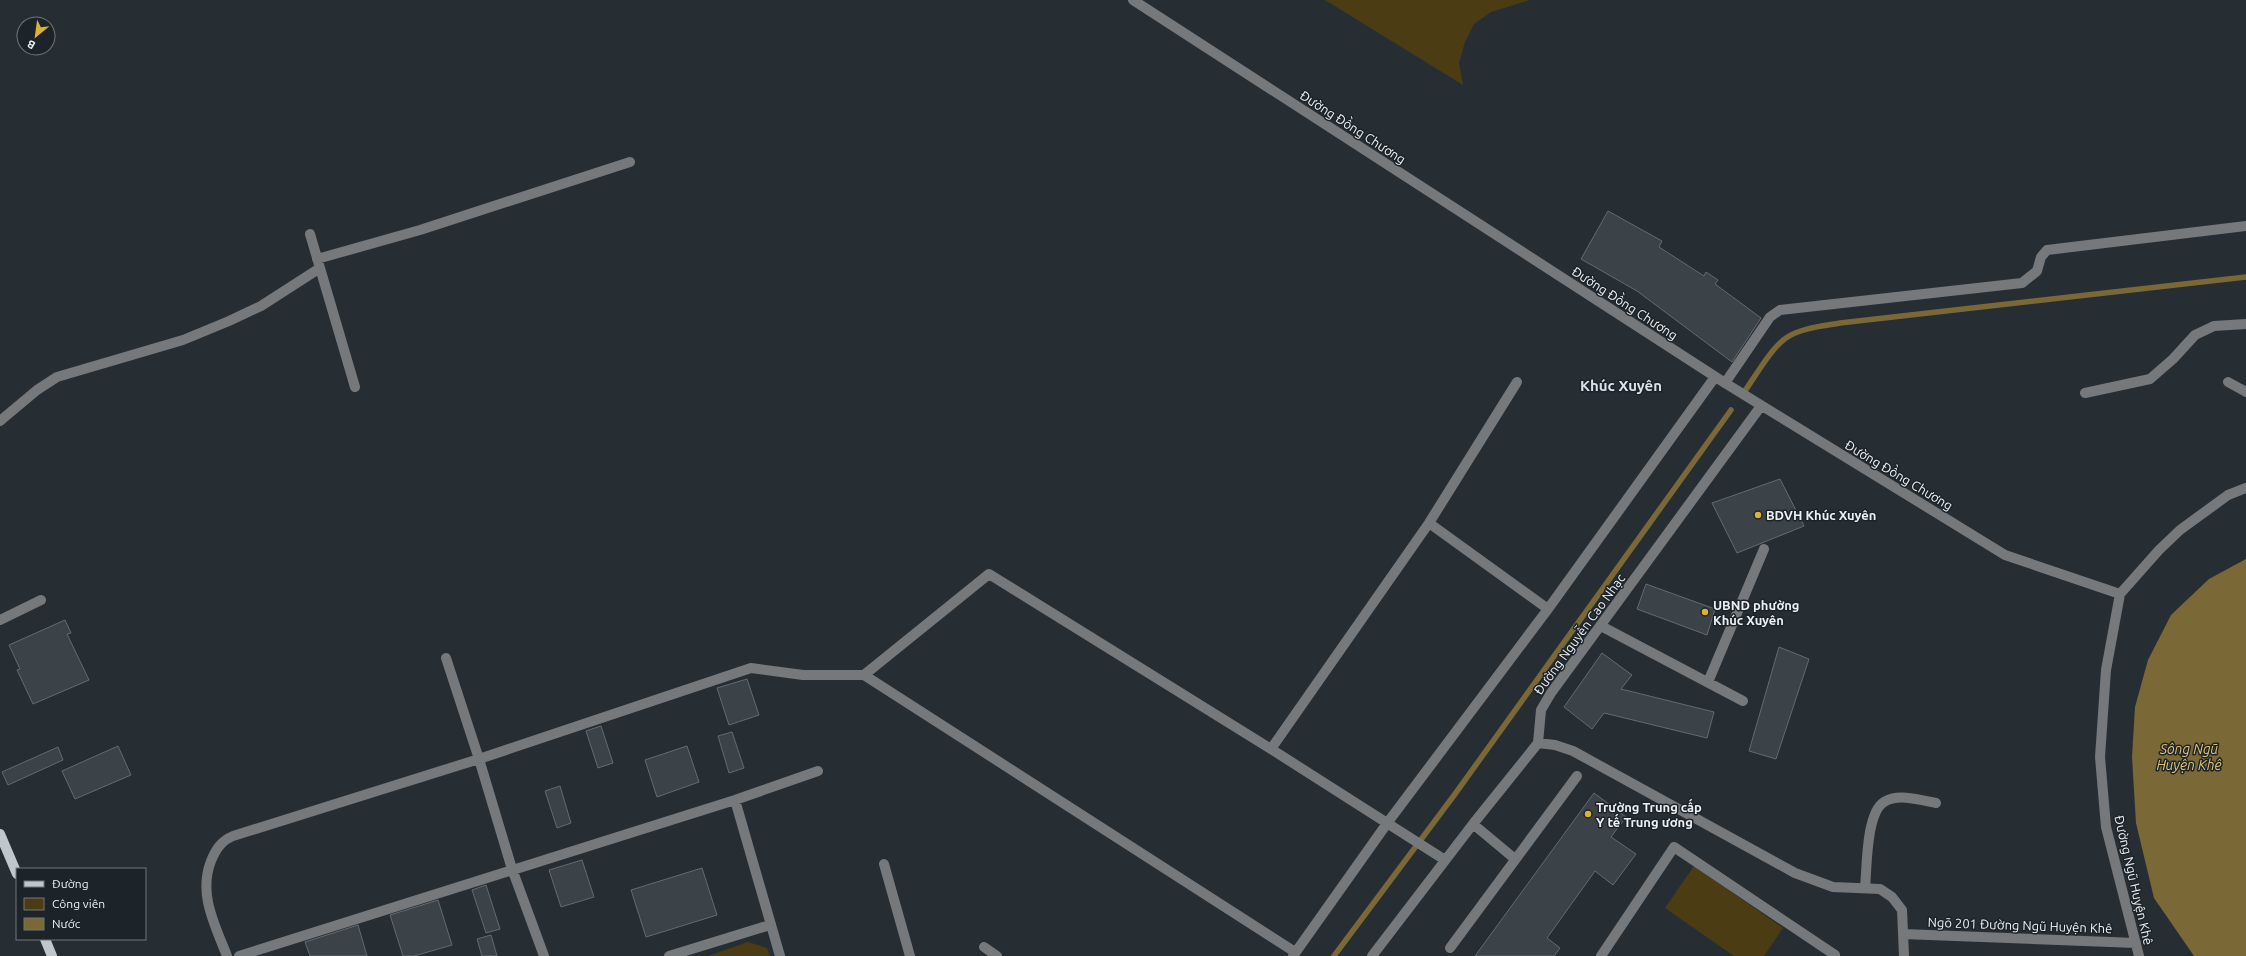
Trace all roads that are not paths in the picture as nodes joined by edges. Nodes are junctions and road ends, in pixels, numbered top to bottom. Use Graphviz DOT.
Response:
graph roads {
  1 [pos="1133,0"];
  2 [pos="630,162"];
  3 [pos="2246,226"];
  4 [pos="310,234"];
  5 [pos="318,263"];
  6 [pos="2246,324"];
  7 [pos="1715,377"];
  8 [pos="1516,382"];
  9 [pos="2228,382"];
  10 [pos="1728,385"];
  11 [pos="355,387"];
  12 [pos="2246,392"];
  13 [pos="2085,393"];
  14 [pos="1761,406"];
  15 [pos="0,421"];
  16 [pos="2246,488"];
  17 [pos="1428,523"];
  18 [pos="1764,549"];
  19 [pos="2120,594"];
  20 [pos="41,600"];
  21 [pos="1548,609"];
  22 [pos="0,620"];
  23 [pos="1600,626"];
  24 [pos="446,658"];
  25 [pos="864,676"];
  26 [pos="1708,682"];
  27 [pos="1743,701"];
  28 [pos="1538,743"];
  29 [pos="1271,749"];
  30 [pos="480,759"];
  31 [pos="818,771"];
  32 [pos="1577,776"];
  33 [pos="735,800"];
  34 [pos="1936,803"];
  35 [pos="1388,822"];
  36 [pos="1473,824"];
  37 [pos="0,834"];
  38 [pos="1515,859"];
  39 [pos="1445,860"];
  40 [pos="884,864"];
  41 [pos="512,869"];
  42 [pos="16,872"];
  43 [pos="1865,888"];
  44 [pos="770,924"];
  45 [pos="1903,934"];
  46 [pos="45,940"];
  47 [pos="2136,943"];
  48 [pos="984,947"];
  49 [pos="1450,948"];
  50 [pos="1294,954"];
  51 [pos="1835,955"];
  52 [pos="52,956"];
  53 [pos="226,956"];
  54 [pos="239,956"];
  55 [pos="544,956"];
  56 [pos="669,956"];
  57 [pos="780,956"];
  58 [pos="910,956"];
  59 [pos="997,956"];
  60 [pos="1372,956"];
  61 [pos="1601,956"];
  62 [pos="1904,956"];
  63 [pos="2139,956"];
  1 -- 7 [label="street, Đường Đồng Chương"];
  2 -- 5 [label="street"];
  3 -- 10 [label="street"];
  4 -- 5 [label="street"];
  5 -- 11 [label="street"];
  5 -- 15 [label="street"];
  6 -- 13 [label="street"];
  7 -- 10 [label="street, Đường Đồng Chương"];
  7 -- 21 [label="street"];
  8 -- 17 [label="street"];
  9 -- 12 [label="street"];
  10 -- 14 [label="street, Đường Đồng Chương"];
  14 -- 19 [label="street, Đường Đồng Chương"];
  14 -- 23 [label="street, Đường Nguyễn Cao Nhạc"];
  16 -- 19 [label="street"];
  17 -- 21 [label="street"];
  17 -- 29 [label="street"];
  18 -- 26 [label="street"];
  19 -- 47 [label="street, Đường Ngũ Huyện Khê"];
  20 -- 22 [label="street"];
  21 -- 35 [label="street"];
  23 -- 26 [label="street"];
  23 -- 28 [label="street, Đường Nguyễn Cao Nhạc"];
  24 -- 30 [label="street"];
  25 -- 29 [label="street"];
  25 -- 30 [label="street"];
  25 -- 50 [label="street"];
  26 -- 27 [label="street"];
  28 -- 36 [label="street"];
  28 -- 43 [label="street"];
  29 -- 35 [label="street"];
  30 -- 41 [label="street"];
  30 -- 53 [label="street"];
  31 -- 33 [label="street"];
  32 -- 38 [label="street"];
  33 -- 41 [label="street"];
  33 -- 44 [label="street"];
  34 -- 43 [label="street"];
  35 -- 39 [label="street"];
  35 -- 50 [label="street"];
  36 -- 38 [label="street"];
  36 -- 39 [label="street"];
  37 -- 42 [label="main road"];
  38 -- 49 [label="street"];
  39 -- 60 [label="street"];
  40 -- 58 [label="street"];
  41 -- 54 [label="street"];
  41 -- 55 [label="street"];
  43 -- 45 [label="street"];
  44 -- 56 [label="street"];
  44 -- 57 [label="street"];
  45 -- 47 [label="street, Ngõ 201 Đường Ngũ Huyện Khê"];
  45 -- 62 [label="street"];
  46 -- 52 [label="main road"];
  47 -- 63 [label="street, Đường Ngũ Huyện Khê"];
  48 -- 59 [label="street"];
  51 -- 61 [label="street"];
}
